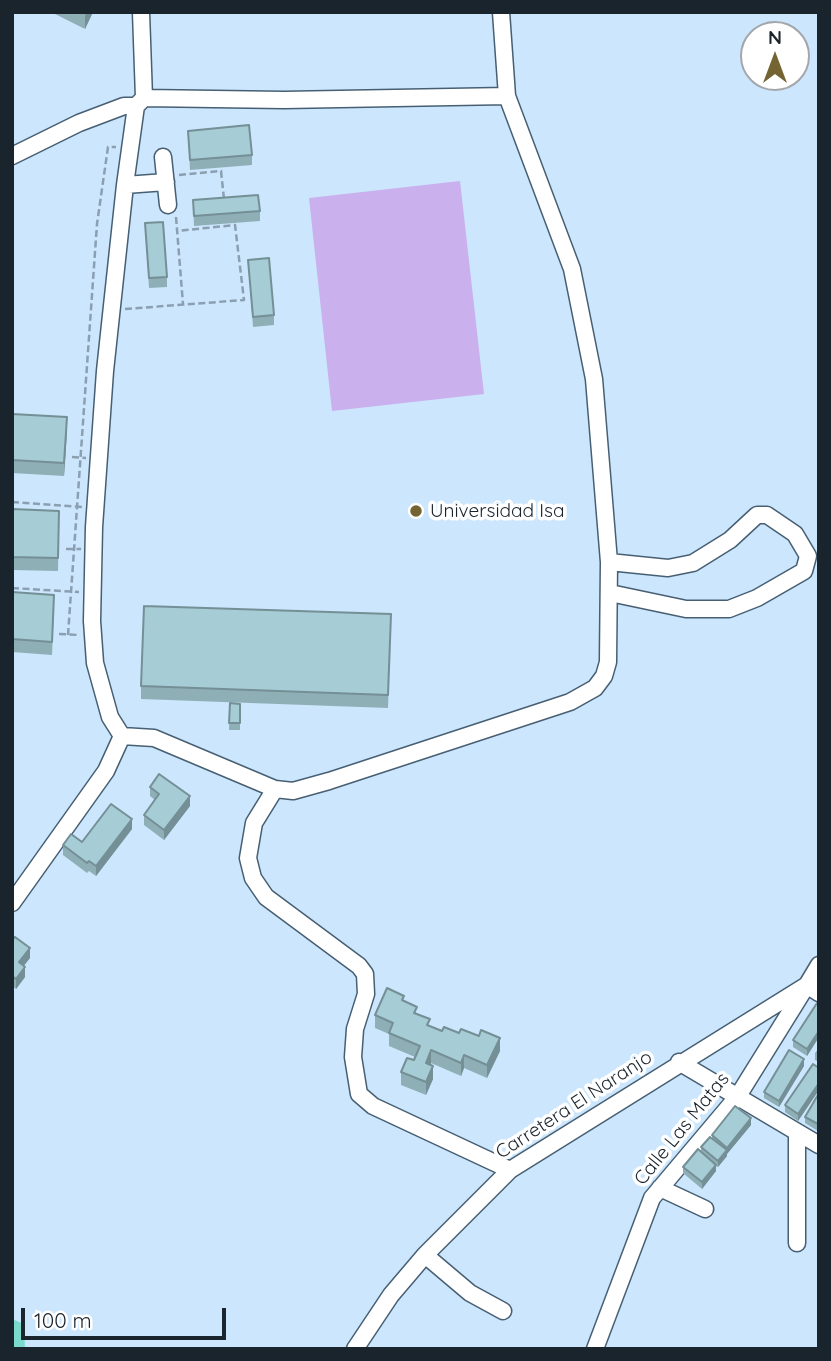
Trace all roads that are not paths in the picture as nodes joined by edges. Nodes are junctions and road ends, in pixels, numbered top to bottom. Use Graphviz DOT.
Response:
graph roads {
  1 [pos="141,12"];
  2 [pos="501,12"];
  3 [pos="507,96"];
  4 [pos="140,102"];
  5 [pos="12,156"];
  6 [pos="163,157"];
  7 [pos="165,179"];
  8 [pos="125,185"];
  9 [pos="168,205"];
  10 [pos="609,562"];
  11 [pos="610,593"];
  12 [pos="122,736"];
  13 [pos="275,789"];
  14 [pos="12,902"];
  15 [pos="819,965"];
  16 [pos="813,989"];
  17 [pos="679,1062"];
  18 [pos="738,1096"];
  19 [pos="797,1132"];
  20 [pos="819,1145"];
  21 [pos="510,1170"];
  22 [pos="660,1188"];
  23 [pos="705,1209"];
  24 [pos="797,1243"];
  25 [pos="425,1255"];
  26 [pos="503,1311"];
  27 [pos="355,1349"];
  28 [pos="595,1349"];
  1 -- 4 [label="street"];
  2 -- 3 [label="street"];
  3 -- 4 [label="street"];
  3 -- 10 [label="street"];
  4 -- 5 [label="street"];
  4 -- 8 [label="street"];
  6 -- 7 [label="street"];
  7 -- 8 [label="street"];
  7 -- 9 [label="street"];
  8 -- 12 [label="street"];
  10 -- 11 [label="street"];
  10 -- 11 [label="street"];
  11 -- 13 [label="street"];
  12 -- 13 [label="street"];
  12 -- 14 [label="street"];
  13 -- 21 [label="street"];
  15 -- 16 [label="street, Carretera El Naranjo"];
  16 -- 17 [label="street, Carretera El Naranjo"];
  16 -- 18 [label="street, Calle Las Matas"];
  17 -- 18 [label="street"];
  17 -- 21 [label="street, Carretera El Naranjo"];
  18 -- 19 [label="street"];
  18 -- 22 [label="street, Calle Las Matas"];
  19 -- 20 [label="street"];
  19 -- 24 [label="street"];
  21 -- 25 [label="street, Carretera El Naranjo"];
  22 -- 23 [label="street"];
  22 -- 28 [label="street, Calle Las Matas"];
  25 -- 26 [label="street"];
  25 -- 27 [label="street, Carretera El Naranjo"];
}
